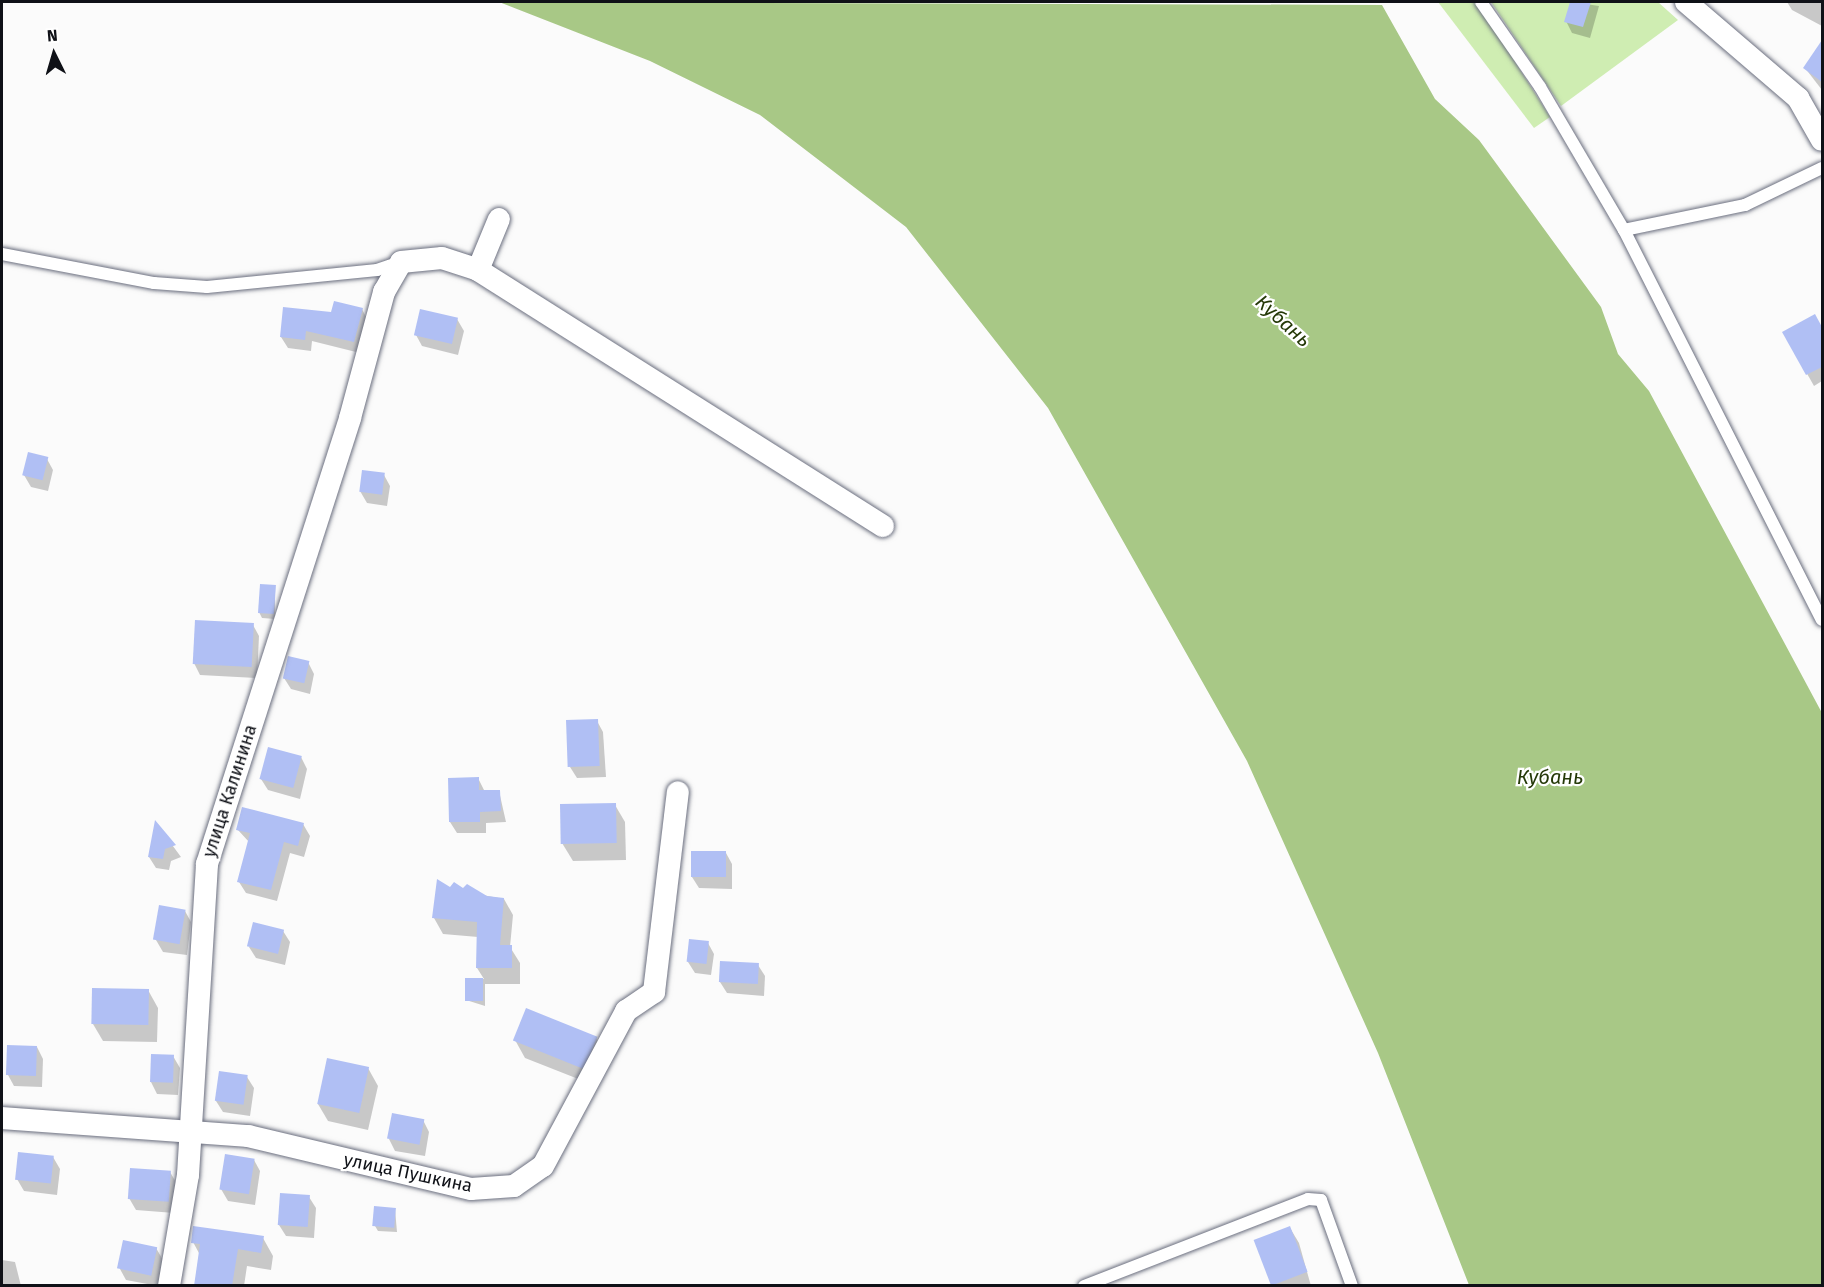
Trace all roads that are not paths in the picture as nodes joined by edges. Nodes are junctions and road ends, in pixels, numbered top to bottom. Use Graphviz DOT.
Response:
graph roads {
  1 [pos="1481,2"];
  2 [pos="1686,2"];
  3 [pos="1822,140"];
  4 [pos="1822,168"];
  5 [pos="499,219"];
  6 [pos="1624,230"];
  7 [pos="2,254"];
  8 [pos="400,262"];
  9 [pos="478,270"];
  10 [pos="883,526"];
  11 [pos="1822,620"];
  12 [pos="678,792"];
  13 [pos="2,1118"];
  14 [pos="190,1134"];
  15 [pos="170,1286"];
  16 [pos="1084,1286"];
  17 [pos="1352,1286"];
  1 -- 6 [label="lane"];
  2 -- 3 [label="street"];
  4 -- 6 [label="lane"];
  5 -- 9 [label="street"];
  6 -- 11 [label="lane"];
  7 -- 8 [label="lane"];
  8 -- 9 [label="street"];
  8 -- 14 [label="street, улица Калинина"];
  9 -- 10 [label="street"];
  12 -- 14 [label="street, улица Пушкина"];
  13 -- 14 [label="street, улица Пушкина"];
  14 -- 15 [label="street, улица Калинина"];
  16 -- 17 [label="lane"];
}
